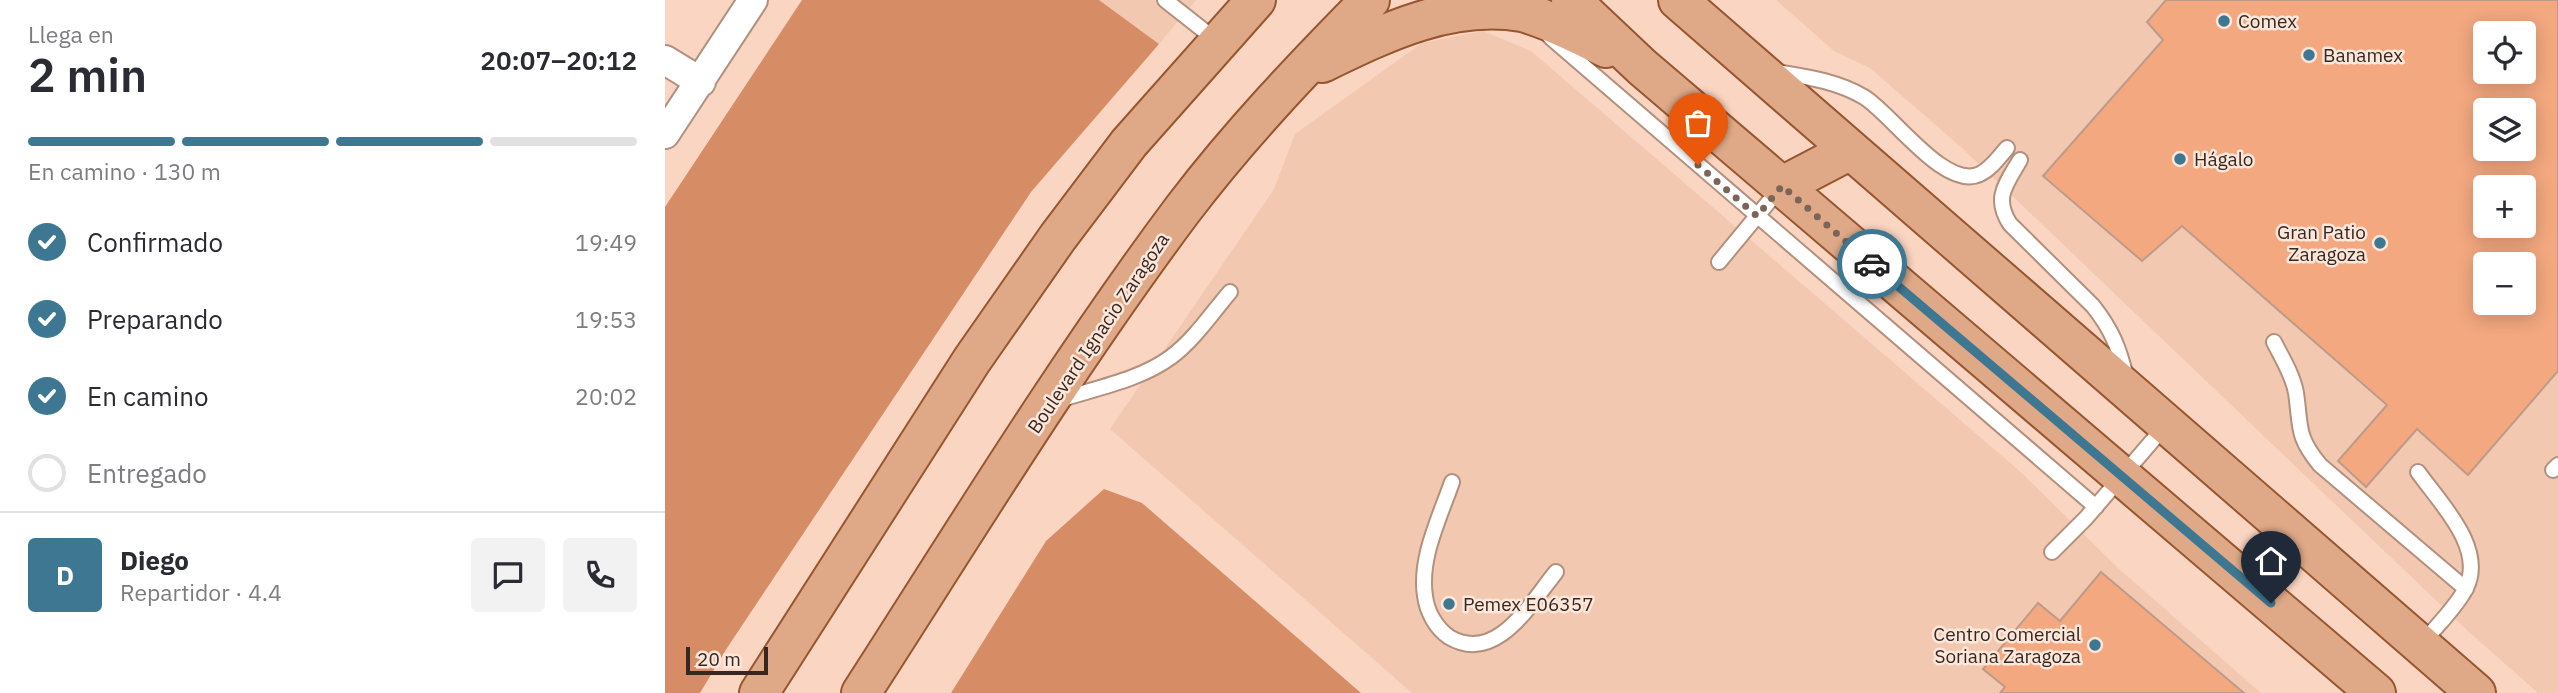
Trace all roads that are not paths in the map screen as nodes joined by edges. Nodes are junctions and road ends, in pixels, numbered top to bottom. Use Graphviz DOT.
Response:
graph roads {
  1 [pos="753,0"];
  2 [pos="1232,0"];
  3 [pos="1256,0"];
  4 [pos="1370,0"];
  5 [pos="1571,0"];
  6 [pos="1678,0"];
  7 [pos="1173,3"];
  8 [pos="1520,11"];
  9 [pos="1208,48"];
  10 [pos="665,60"];
  11 [pos="1642,67"];
  12 [pos="1756,68"];
  13 [pos="1295,77"];
  14 [pos="701,82"];
  15 [pos="665,134"];
  16 [pos="2007,148"];
  17 [pos="1849,150"];
  18 [pos="2020,160"];
  19 [pos="1782,186"];
  20 [pos="1757,216"];
  21 [pos="1719,262"];
  22 [pos="1230,292"];
  23 [pos="2274,342"];
  24 [pos="2131,395"];
  25 [pos="1048,404"];
  26 [pos="2166,425"];
  27 [pos="2418,472"];
  28 [pos="2123,477"];
  29 [pos="1452,482"];
  30 [pos="2096,507"];
  31 [pos="2052,552"];
  32 [pos="1556,572"];
  33 [pos="2466,589"];
  34 [pos="2421,646"];
  35 [pos="759,693"];
  36 [pos="861,693"];
  37 [pos="2376,693"];
  38 [pos="2476,693"];
  1 -- 14 [label="street"];
  2 -- 9 [label="main road"];
  3 -- 9 [label="main road"];
  4 -- 13 [label="main road, Boulevard Ignacio Zaragoza"];
  5 -- 11 [label="main road"];
  6 -- 12 [label="main road"];
  7 -- 9 [label="lane"];
  8 -- 11 [label="main road"];
  8 -- 13 [label="main road"];
  8 -- 20 [label="lane"];
  9 -- 35 [label="main road"];
  10 -- 14 [label="street"];
  11 -- 19 [label="main road"];
  12 -- 16 [label="lane"];
  12 -- 17 [label="main road"];
  13 -- 25 [label="main road, Boulevard Ignacio Zaragoza"];
  14 -- 15 [label="street"];
  17 -- 19 [label="main road"];
  17 -- 24 [label="main road"];
  18 -- 24 [label="lane"];
  19 -- 20 [label="lane"];
  19 -- 28 [label="main road"];
  20 -- 21 [label="lane"];
  20 -- 30 [label="lane"];
  22 -- 25 [label="lane"];
  23 -- 33 [label="lane"];
  24 -- 26 [label="main road"];
  25 -- 36 [label="main road, Boulevard Ignacio Zaragoza"];
  26 -- 28 [label="lane"];
  26 -- 34 [label="main road"];
  27 -- 33 [label="lane"];
  28 -- 30 [label="lane"];
  28 -- 37 [label="main road"];
  29 -- 32 [label="lane"];
  30 -- 31 [label="lane"];
  33 -- 34 [label="lane"];
  34 -- 38 [label="main road"];
}
